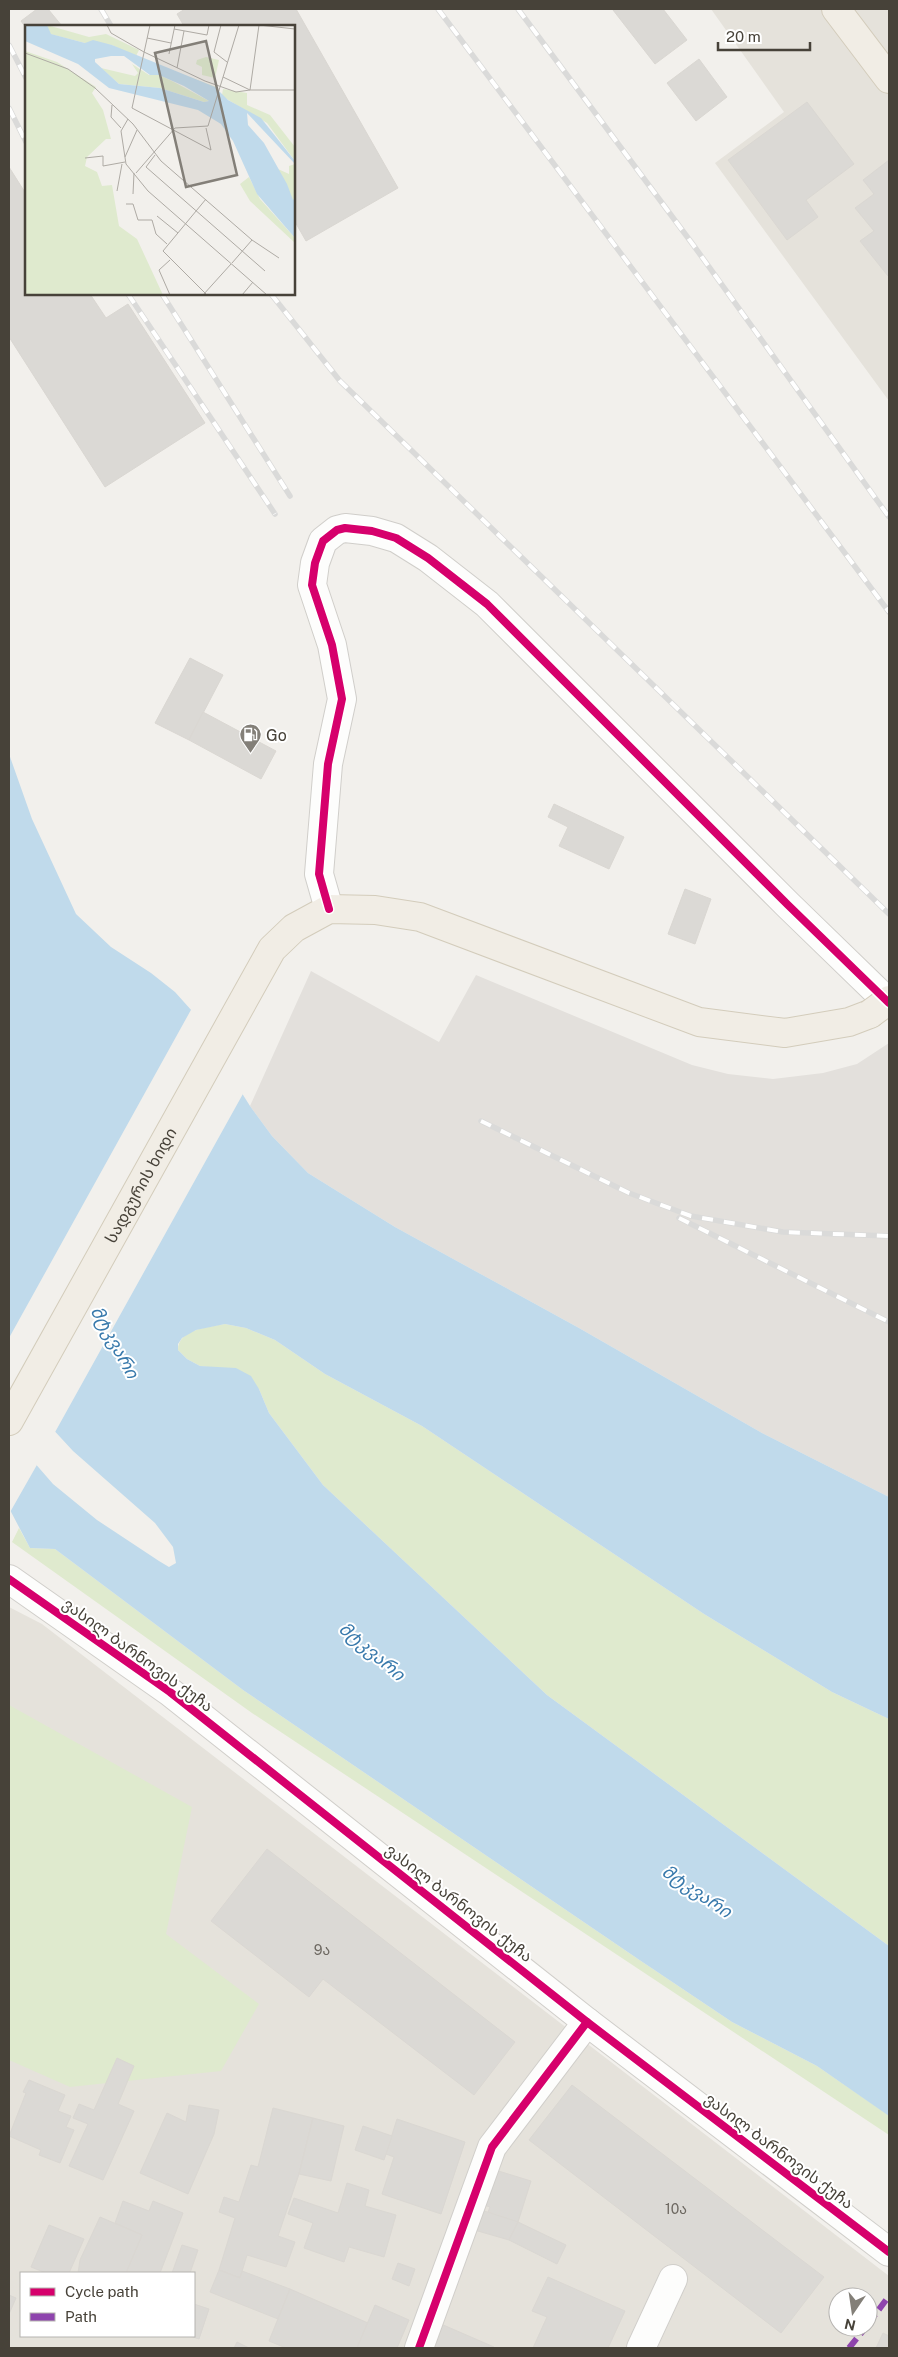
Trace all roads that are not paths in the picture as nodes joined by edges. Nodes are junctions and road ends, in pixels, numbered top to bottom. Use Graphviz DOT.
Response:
graph roads {
  1 [pos="836,9"];
  2 [pos="889,80"];
  3 [pos="328,909"];
  4 [pos="883,1006"];
  5 [pos="9,1421"];
  6 [pos="9,1579"];
  7 [pos="587,2022"];
  8 [pos="889,2252"];
  9 [pos="673,2279"];
  10 [pos="419,2348"];
  11 [pos="642,2348"];
  1 -- 2 [label="main road"];
  3 -- 4 [label="main road"];
  3 -- 4 [label="street"];
  3 -- 5 [label="main road, სადგურის ხიდი"];
  6 -- 7 [label="street, ვასილ ბარნოვის ქუჩა"];
  7 -- 8 [label="street, ვასილ ბარნოვის ქუჩა"];
  7 -- 10 [label="street"];
  9 -- 11 [label="street"];
}
